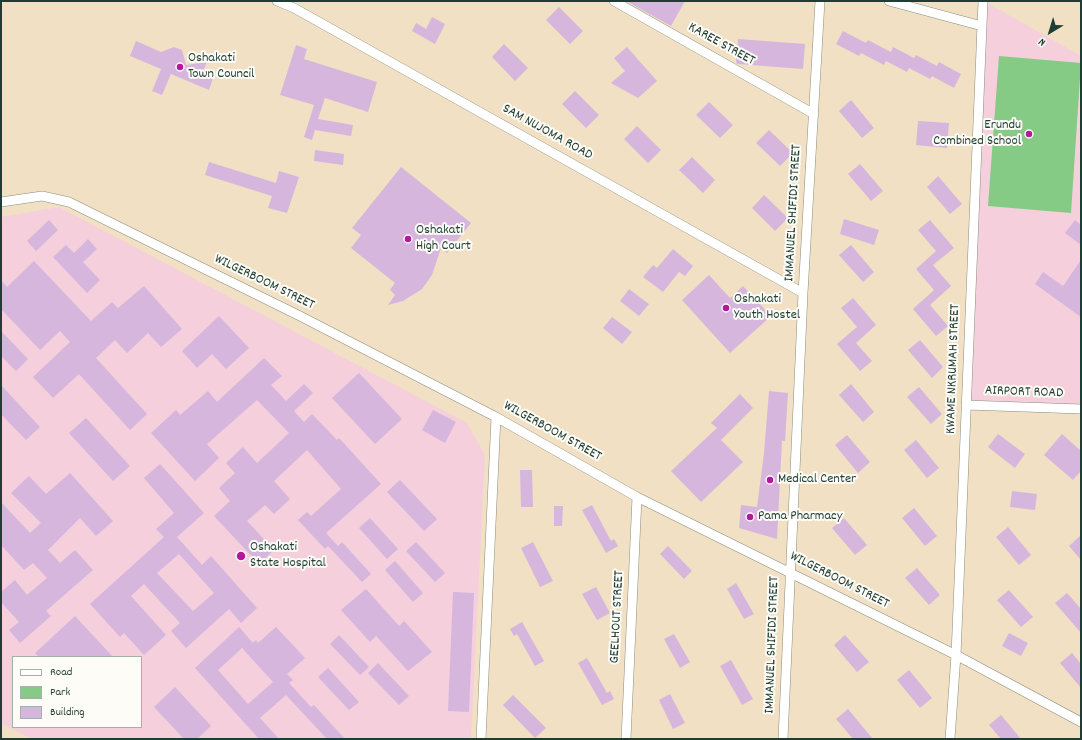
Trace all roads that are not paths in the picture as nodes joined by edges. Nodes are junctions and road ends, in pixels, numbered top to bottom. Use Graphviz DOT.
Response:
graph roads {
  1 [pos="277,1"];
  2 [pos="614,1"];
  3 [pos="820,1"];
  4 [pos="889,1"];
  5 [pos="983,1"];
  6 [pos="982,26"];
  7 [pos="814,114"];
  8 [pos="1,202"];
  9 [pos="803,293"];
  10 [pos="966,405"];
  11 [pos="1081,409"];
  12 [pos="496,416"];
  13 [pos="637,497"];
  14 [pos="790,572"];
  15 [pos="956,655"];
  16 [pos="1081,722"];
  17 [pos="481,739"];
  18 [pos="626,739"];
  19 [pos="783,739"];
  20 [pos="950,739"];
  1 -- 9 [label="street, SAM NUJOMA ROAD"];
  2 -- 7 [label="street, KAREE STREET"];
  3 -- 7 [label="street, IMMANUEL SHIFIDI STREET"];
  4 -- 6 [label="street"];
  5 -- 6 [label="street, KWAME NKRUMAH STREET"];
  6 -- 10 [label="street, KWAME NKRUMAH STREET"];
  7 -- 9 [label="street, IMMANUEL SHIFIDI STREET"];
  8 -- 12 [label="street, WILGERBOOM STREET"];
  9 -- 14 [label="street, IMMANUEL SHIFIDI STREET"];
  10 -- 11 [label="street, AIRPORT ROAD"];
  10 -- 15 [label="street, KWAME NKRUMAH STREET"];
  12 -- 13 [label="street, WILGERBOOM STREET"];
  12 -- 17 [label="street"];
  13 -- 14 [label="street, WILGERBOOM STREET"];
  13 -- 18 [label="street, GEELHOUT STREET"];
  14 -- 15 [label="street, WILGERBOOM STREET"];
  14 -- 19 [label="street, IMMANUEL SHIFIDI STREET"];
  15 -- 16 [label="street, WILGERBOOM STREET"];
  15 -- 20 [label="street, KWAME NKRUMAH STREET"];
}
